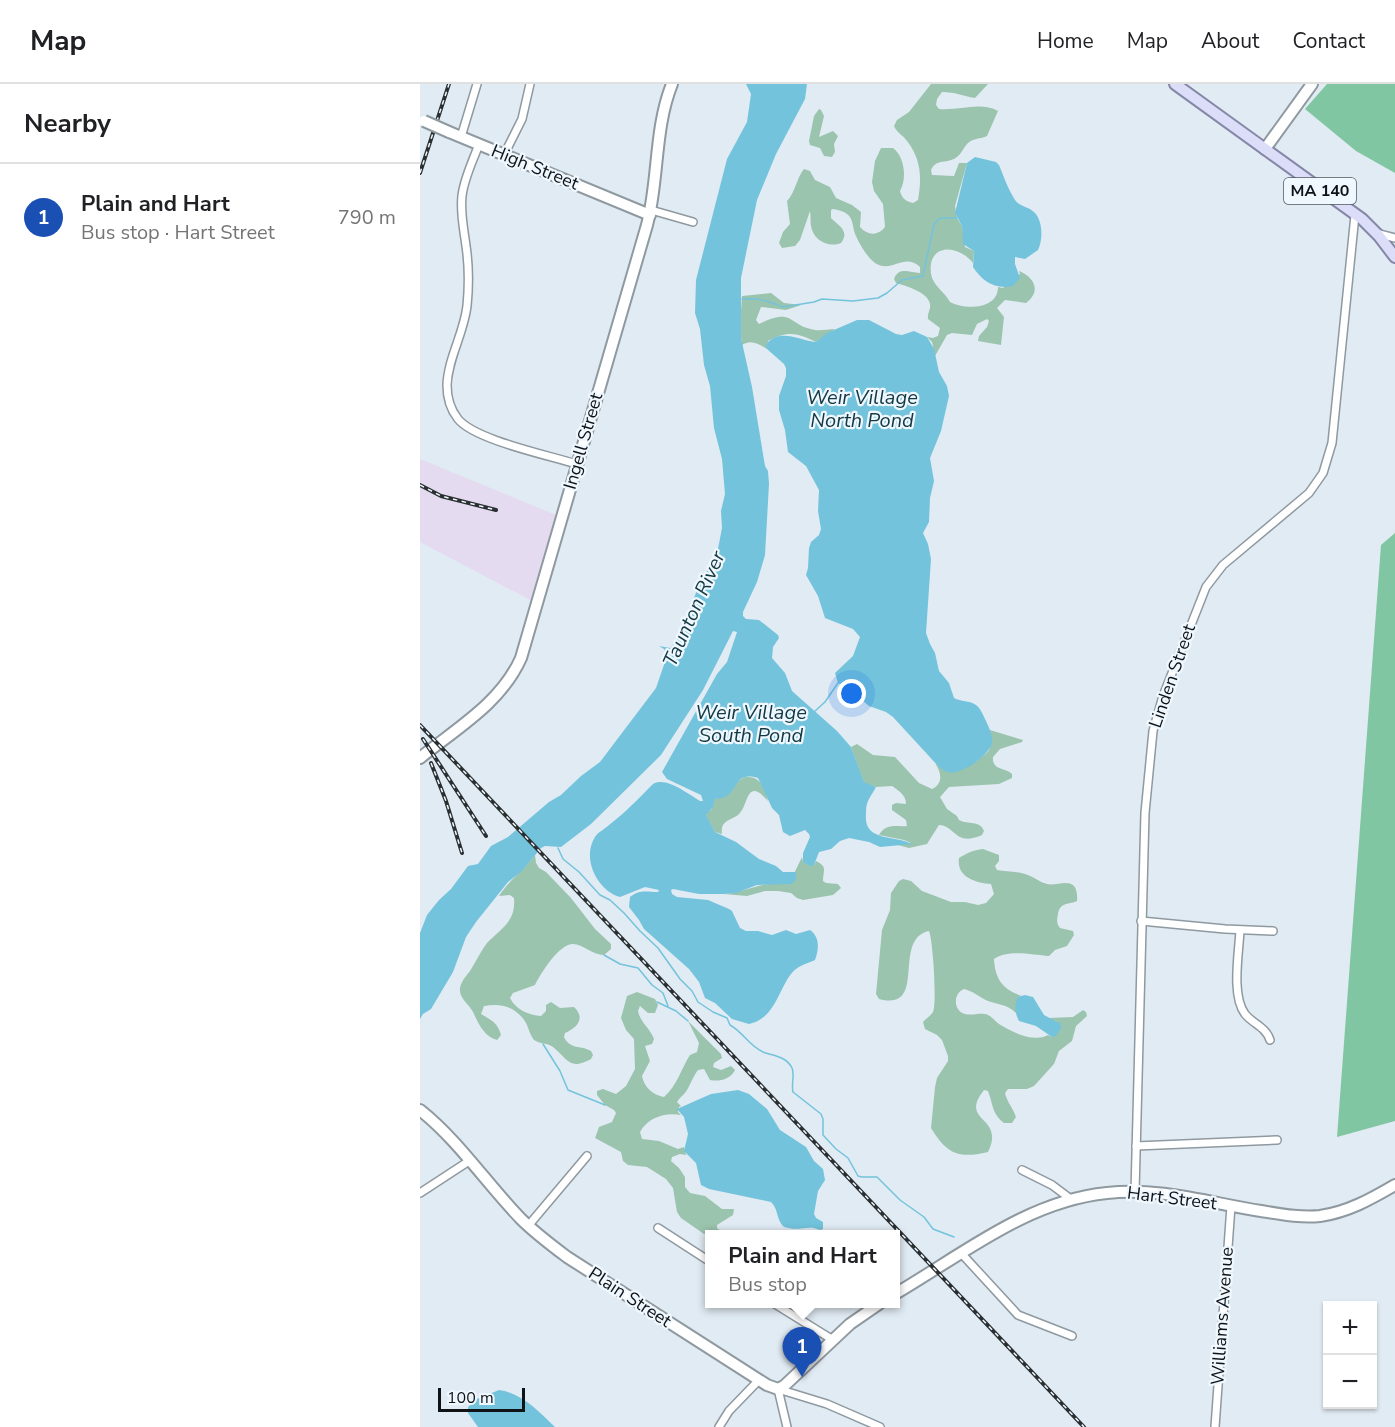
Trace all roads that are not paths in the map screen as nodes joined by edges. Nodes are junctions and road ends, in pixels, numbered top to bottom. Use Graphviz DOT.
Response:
graph roads {
  1 [pos="477,84"];
  2 [pos="530,84"];
  3 [pos="672,84"];
  4 [pos="1175,84"];
  5 [pos="1312,84"];
  6 [pos="422,120"];
  7 [pos="461,137"];
  8 [pos="479,144"];
  9 [pos="1265,149"];
  10 [pos="504,155"];
  11 [pos="650,213"];
  12 [pos="1355,215"];
  13 [pos="693,222"];
  14 [pos="1376,232"];
  15 [pos="1395,238"];
  16 [pos="1395,257"];
  17 [pos="576,464"];
  18 [pos="420,758"];
  19 [pos="1141,921"];
  20 [pos="1240,930"];
  21 [pos="1273,931"];
  22 [pos="1270,1040"];
  23 [pos="420,1110"];
  24 [pos="1276,1140"];
  25 [pos="1136,1146"];
  26 [pos="587,1156"];
  27 [pos="469,1161"];
  28 [pos="1022,1170"];
  29 [pos="1395,1185"];
  30 [pos="1135,1192"];
  31 [pos="420,1193"];
  32 [pos="1072,1200"];
  33 [pos="1231,1206"];
  34 [pos="528,1226"];
  35 [pos="658,1228"];
  36 [pos="960,1253"];
  37 [pos="705,1258"];
  38 [pos="900,1291"];
  39 [pos="781,1308"];
  40 [pos="872,1308"];
  41 [pos="1072,1336"];
  42 [pos="832,1340"];
  43 [pos="759,1380"];
  44 [pos="778,1389"];
  45 [pos="719,1427"];
  46 [pos="787,1427"];
  47 [pos="880,1427"];
  48 [pos="1215,1427"];
  1 -- 7 [label="street"];
  2 -- 10 [label="street"];
  3 -- 11 [label="main road, Ingell Street"];
  4 -- 9 [label="main road, MA 140"];
  5 -- 9 [label="main road"];
  6 -- 7 [label="main road, High Street, bridge"];
  7 -- 8 [label="main road, High Street"];
  8 -- 10 [label="main road, High Street"];
  8 -- 17 [label="street"];
  9 -- 12 [label="main road, MA 140"];
  10 -- 11 [label="main road, High Street"];
  11 -- 13 [label="street"];
  11 -- 17 [label="main road, Ingell Street"];
  12 -- 14 [label="main road, MA 140"];
  12 -- 19 [label="street, Linden Street"];
  14 -- 15 [label="street"];
  14 -- 16 [label="main road, MA 140"];
  17 -- 18 [label="main road, Ingell Street"];
  19 -- 20 [label="street"];
  19 -- 25 [label="street, Linden Street"];
  20 -- 21 [label="street"];
  20 -- 22 [label="street"];
  23 -- 27 [label="main road, Plain Street"];
  24 -- 25 [label="street"];
  25 -- 30 [label="street, Linden Street"];
  26 -- 34 [label="street"];
  27 -- 31 [label="street"];
  27 -- 34 [label="main road, Plain Street"];
  28 -- 32 [label="street"];
  29 -- 33 [label="main road, Hart Street"];
  30 -- 32 [label="main road, Hart Street"];
  30 -- 33 [label="main road, Hart Street"];
  32 -- 36 [label="main road, Hart Street"];
  33 -- 48 [label="street, Williams Avenue"];
  34 -- 43 [label="main road, Plain Street"];
  35 -- 37 [label="street"];
  36 -- 38 [label="main road, Hart Street"];
  36 -- 41 [label="street"];
  39 -- 42 [label="street"];
  40 -- 42 [label="main road"];
  42 -- 44 [label="main road"];
  43 -- 44 [label="main road, Plain Street"];
  43 -- 45 [label="street"];
  44 -- 46 [label="street"];
  44 -- 47 [label="street, Plain Street"];
}
